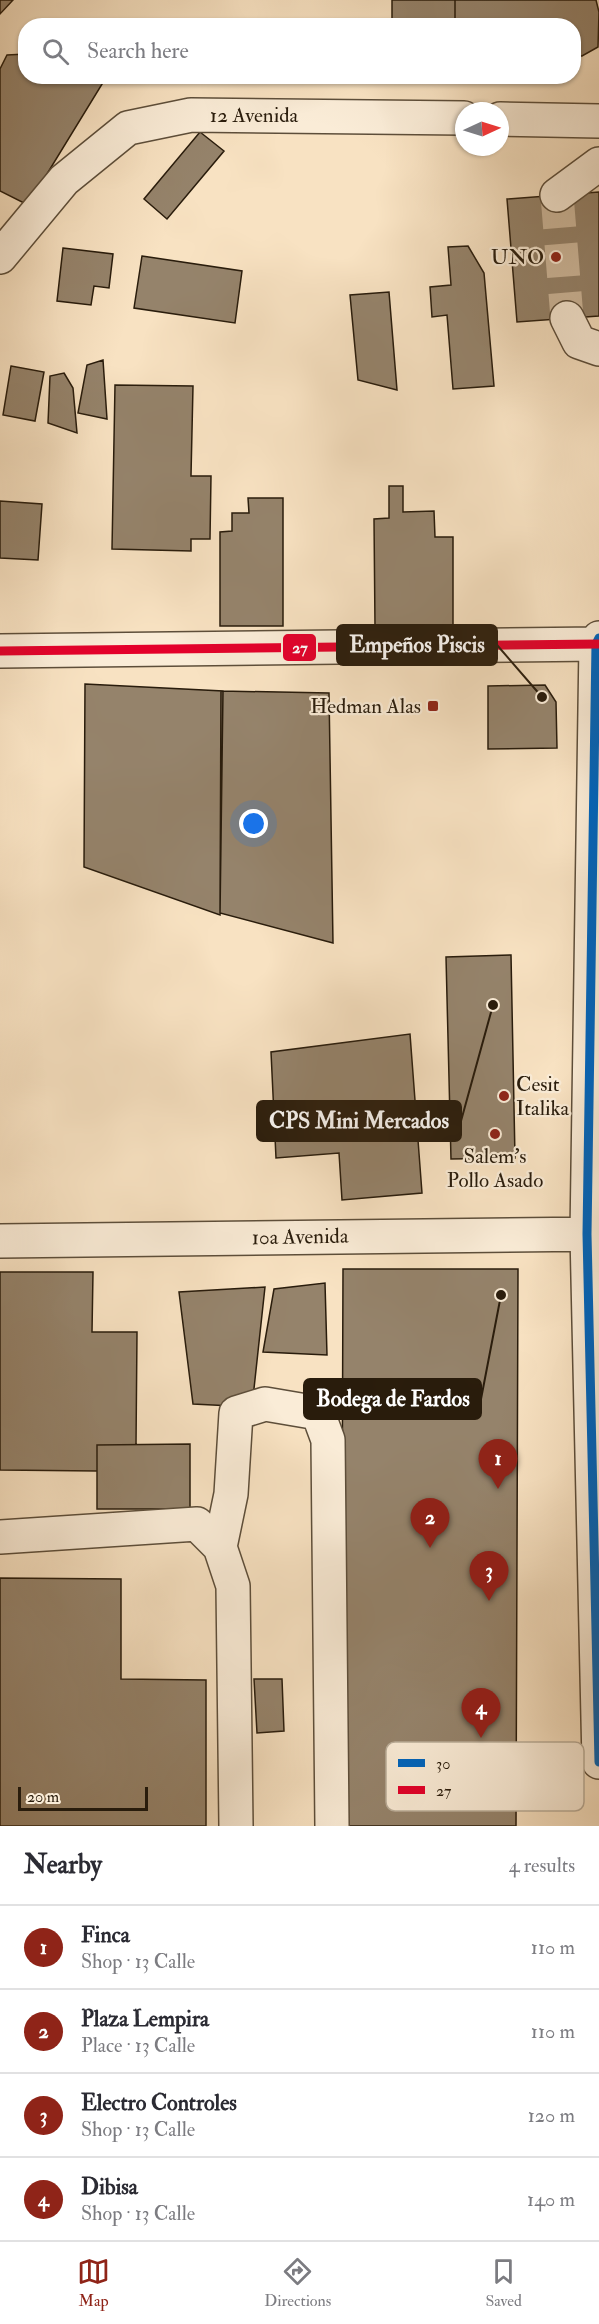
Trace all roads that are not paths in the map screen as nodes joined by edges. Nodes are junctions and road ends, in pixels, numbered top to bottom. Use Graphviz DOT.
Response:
graph roads {
  1 [pos="455,118"];
  2 [pos="509,119"];
  3 [pos="595,121"];
  4 [pos="595,167"];
  5 [pos="557,195"];
  6 [pos="0,257"];
  7 [pos="567,318"];
  8 [pos="599,348"];
  9 [pos="598,642"];
  10 [pos="0,651"];
  11 [pos="595,1015"];
  12 [pos="593,1234"];
  13 [pos="0,1241"];
  14 [pos="0,1537"];
  15 [pos="220,1547"];
  16 [pos="599,1762"];
  17 [pos="236,1826"];
  18 [pos="332,1826"];
  1 -- 6 [label="street, 12 Avenida"];
  2 -- 3 [label="street"];
  3 -- 4 [label="street"];
  4 -- 5 [label="street"];
  7 -- 8 [label="street"];
  9 -- 10 [label="street"];
  9 -- 11 [label="street"];
  11 -- 12 [label="street"];
  12 -- 13 [label="street, 10a Avenida"];
  12 -- 16 [label="street"];
  14 -- 15 [label="street"];
  15 -- 17 [label="street"];
  15 -- 18 [label="street"];
}
